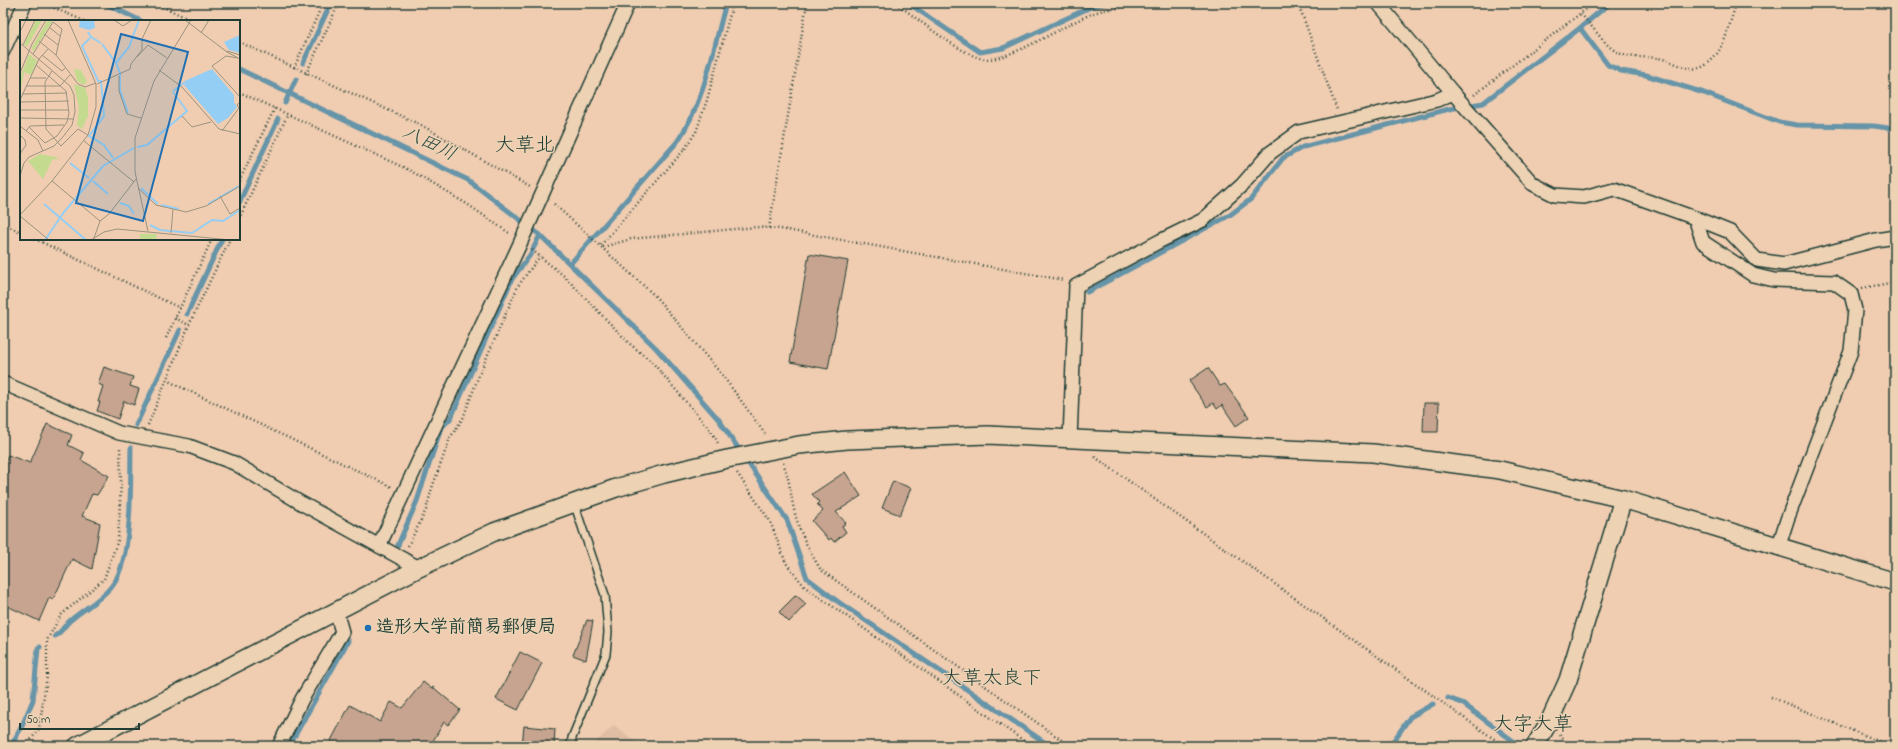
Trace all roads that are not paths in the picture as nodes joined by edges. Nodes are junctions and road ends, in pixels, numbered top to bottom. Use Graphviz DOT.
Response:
graph roads {
  1 [pos="25,3"];
  2 [pos="628,3"];
  3 [pos="1378,3"];
  4 [pos="3,51"];
  5 [pos="1457,98"];
  6 [pos="1695,218"];
  7 [pos="1895,237"];
  8 [pos="3,383"];
  9 [pos="1070,439"];
  10 [pos="1623,498"];
  11 [pos="574,503"];
  12 [pos="1779,545"];
  13 [pos="379,546"];
  14 [pos="419,568"];
  15 [pos="1895,582"];
  16 [pos="336,611"];
  17 [pos="1538,742"];
  18 [pos="77,746"];
  19 [pos="279,746"];
  20 [pos="571,746"];
  1 -- 4 [label="street"];
  2 -- 13 [label="street"];
  3 -- 5 [label="street"];
  5 -- 6 [label="street"];
  5 -- 9 [label="street"];
  6 -- 7 [label="street"];
  6 -- 12 [label="street"];
  8 -- 13 [label="street"];
  9 -- 10 [label="street"];
  9 -- 11 [label="street"];
  10 -- 12 [label="street"];
  10 -- 17 [label="street"];
  11 -- 14 [label="street"];
  11 -- 20 [label="lane"];
  12 -- 15 [label="street"];
  13 -- 14 [label="street"];
  14 -- 16 [label="street"];
  16 -- 18 [label="street"];
  16 -- 19 [label="street"];
}
